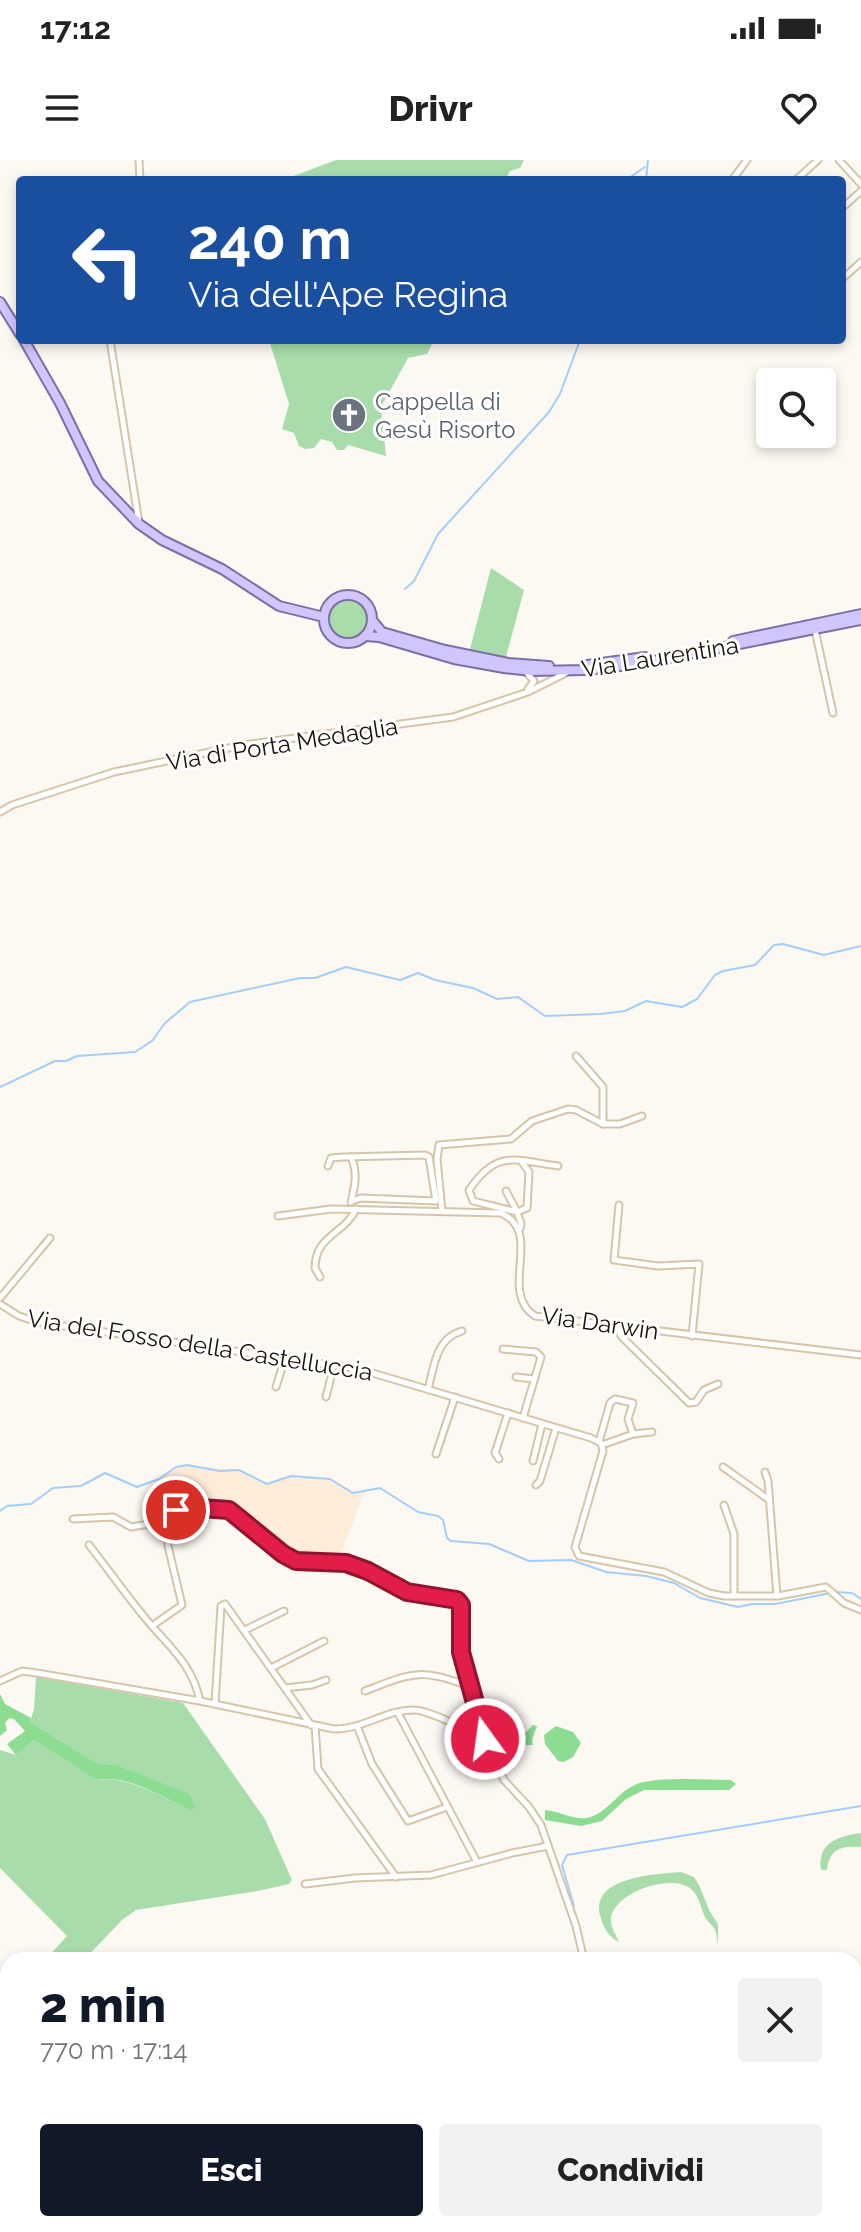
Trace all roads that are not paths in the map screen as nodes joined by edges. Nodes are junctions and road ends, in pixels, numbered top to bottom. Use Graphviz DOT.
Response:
graph roads {
  1 [pos="747,160"];
  2 [pos="818,160"];
  3 [pos="839,160"];
  4 [pos="734,176"];
  5 [pos="800,176"];
  6 [pos="861,184"];
  7 [pos="861,191"];
  8 [pos="846,204"];
  9 [pos="861,262"];
  10 [pos="846,275"];
  11 [pos="0,302"];
  12 [pos="16,328"];
  13 [pos="26,344"];
  14 [pos="111,344"];
  15 [pos="139,524"];
  16 [pos="324,617"];
  17 [pos="861,617"];
  18 [pos="372,620"];
  19 [pos="815,630"];
  20 [pos="365,636"];
  21 [pos="511,669"];
  22 [pos="575,671"];
  23 [pos="520,693"];
  24 [pos="833,713"];
  25 [pos="0,812"];
  26 [pos="576,1056"];
  27 [pos="603,1115"];
  28 [pos="642,1116"];
  29 [pos="596,1122"];
  30 [pos="603,1124"];
  31 [pos="351,1157"];
  32 [pos="522,1161"];
  33 [pos="328,1166"];
  34 [pos="558,1166"];
  35 [pos="506,1191"];
  36 [pos="352,1201"];
  37 [pos="619,1205"];
  38 [pos="347,1209"];
  39 [pos="356,1209"];
  40 [pos="442,1211"];
  41 [pos="517,1212"];
  42 [pos="278,1216"];
  43 [pos="520,1229"];
  44 [pos="50,1238"];
  45 [pos="320,1277"];
  46 [pos="0,1301"];
  47 [pos="618,1327"];
  48 [pos="462,1331"];
  49 [pos="692,1336"];
  50 [pos="503,1349"];
  51 [pos="861,1355"];
  52 [pos="285,1358"];
  53 [pos="334,1365"];
  54 [pos="516,1377"];
  55 [pos="534,1379"];
  56 [pos="718,1384"];
  57 [pos="276,1387"];
  58 [pos="428,1390"];
  59 [pos="326,1397"];
  60 [pos="455,1397"];
  61 [pos="508,1413"];
  62 [pos="523,1418"];
  63 [pos="542,1424"];
  64 [pos="556,1428"];
  65 [pos="652,1432"];
  66 [pos="633,1434"];
  67 [pos="600,1444"];
  68 [pos="436,1454"];
  69 [pos="499,1459"];
  70 [pos="533,1461"];
  71 [pos="723,1467"];
  72 [pos="765,1472"];
  73 [pos="536,1485"];
  74 [pos="769,1500"];
  75 [pos="724,1505"];
  76 [pos="73,1519"];
  77 [pos="167,1521"];
  78 [pos="89,1545"];
  79 [pos="734,1596"];
  80 [pos="777,1596"];
  81 [pos="861,1610"];
  82 [pos="284,1611"];
  83 [pos="152,1626"];
  84 [pos="245,1630"];
  85 [pos="324,1641"];
  86 [pos="271,1668"];
  87 [pos="326,1680"];
  88 [pos="0,1681"];
  89 [pos="472,1687"];
  90 [pos="285,1688"];
  91 [pos="365,1691"];
  92 [pos="200,1701"];
  93 [pos="215,1704"];
  94 [pos="398,1713"];
  95 [pos="313,1726"];
  96 [pos="357,1726"];
  97 [pos="485,1739"];
  98 [pos="447,1807"];
  99 [pos="548,1846"];
  100 [pos="477,1862"];
  101 [pos="396,1877"];
  102 [pos="305,1884"];
  103 [pos="582,1952"];
  1 -- 4 [label="street"];
  2 -- 5 [label="street"];
  3 -- 6 [label="street"];
  7 -- 8 [label="street"];
  9 -- 10 [label="street"];
  11 -- 12 [label="main road"];
  13 -- 15 [label="main road"];
  14 -- 15 [label="street"];
  15 -- 16 [label="main road"];
  16 -- 18 [label="main road"];
  16 -- 20 [label="main road"];
  17 -- 18 [label="main road, Via Laurentina"];
  17 -- 19 [label="main road, Via Laurentina"];
  18 -- 20 [label="main road"];
  19 -- 22 [label="main road, Via Laurentina"];
  19 -- 24 [label="street"];
  20 -- 21 [label="main road, Via Laurentina"];
  21 -- 22 [label="main road, Via Laurentina"];
  21 -- 23 [label="street"];
  22 -- 23 [label="street, Via di Porta Medaglia"];
  23 -- 25 [label="street, Via di Porta Medaglia"];
  26 -- 27 [label="street"];
  27 -- 29 [label="street"];
  27 -- 30 [label="street"];
  28 -- 30 [label="street"];
  29 -- 30 [label="street"];
  29 -- 40 [label="street"];
  31 -- 33 [label="street"];
  31 -- 36 [label="street"];
  31 -- 36 [label="street"];
  32 -- 34 [label="street"];
  32 -- 41 [label="street"];
  32 -- 41 [label="street"];
  35 -- 41 [label="street"];
  36 -- 38 [label="street"];
  37 -- 49 [label="street"];
  38 -- 39 [label="street"];
  38 -- 42 [label="street"];
  39 -- 40 [label="street"];
  39 -- 45 [label="street"];
  40 -- 43 [label="street"];
  41 -- 43 [label="street"];
  43 -- 47 [label="street, Via Darwin"];
  44 -- 46 [label="street"];
  46 -- 52 [label="street, Via del Fosso della Castelluccia"];
  47 -- 49 [label="street, Via Darwin"];
  47 -- 56 [label="street"];
  48 -- 58 [label="street"];
  49 -- 51 [label="street, Via Darwin"];
  50 -- 55 [label="street"];
  52 -- 53 [label="street, Via del Fosso della Castelluccia"];
  52 -- 57 [label="street"];
  53 -- 58 [label="street, Via del Fosso della Castelluccia"];
  53 -- 59 [label="street"];
  54 -- 55 [label="street"];
  55 -- 62 [label="street"];
  58 -- 60 [label="street, Via del Fosso della Castelluccia"];
  60 -- 61 [label="street, Via del Fosso della Castelluccia"];
  60 -- 68 [label="street"];
  61 -- 62 [label="street, Via del Fosso della Castelluccia"];
  61 -- 69 [label="street"];
  62 -- 63 [label="street, Via del Fosso della Castelluccia"];
  63 -- 64 [label="street, Via del Fosso della Castelluccia"];
  63 -- 70 [label="street"];
  64 -- 67 [label="street, Via del Fosso della Castelluccia"];
  64 -- 73 [label="street"];
  65 -- 66 [label="street"];
  66 -- 67 [label="street"];
  66 -- 67 [label="street"];
  67 -- 79 [label="street"];
  71 -- 74 [label="street"];
  72 -- 74 [label="street"];
  74 -- 80 [label="street"];
  75 -- 79 [label="street"];
  76 -- 77 [label="street"];
  77 -- 83 [label="street"];
  77 -- 89 [label="street"];
  78 -- 83 [label="street"];
  79 -- 80 [label="street"];
  80 -- 81 [label="street"];
  82 -- 84 [label="street"];
  83 -- 92 [label="street"];
  84 -- 86 [label="street"];
  84 -- 93 [label="street"];
  85 -- 86 [label="street"];
  86 -- 90 [label="street"];
  87 -- 90 [label="street"];
  88 -- 92 [label="street"];
  89 -- 91 [label="street"];
  89 -- 97 [label="street"];
  90 -- 95 [label="street"];
  92 -- 93 [label="street"];
  93 -- 95 [label="street"];
  94 -- 96 [label="street"];
  94 -- 97 [label="street"];
  94 -- 98 [label="street"];
  95 -- 96 [label="street"];
  95 -- 101 [label="street"];
  96 -- 98 [label="street"];
  97 -- 99 [label="street"];
  98 -- 100 [label="street"];
  99 -- 100 [label="street"];
  99 -- 103 [label="street"];
  100 -- 101 [label="street"];
  101 -- 102 [label="street"];
}
